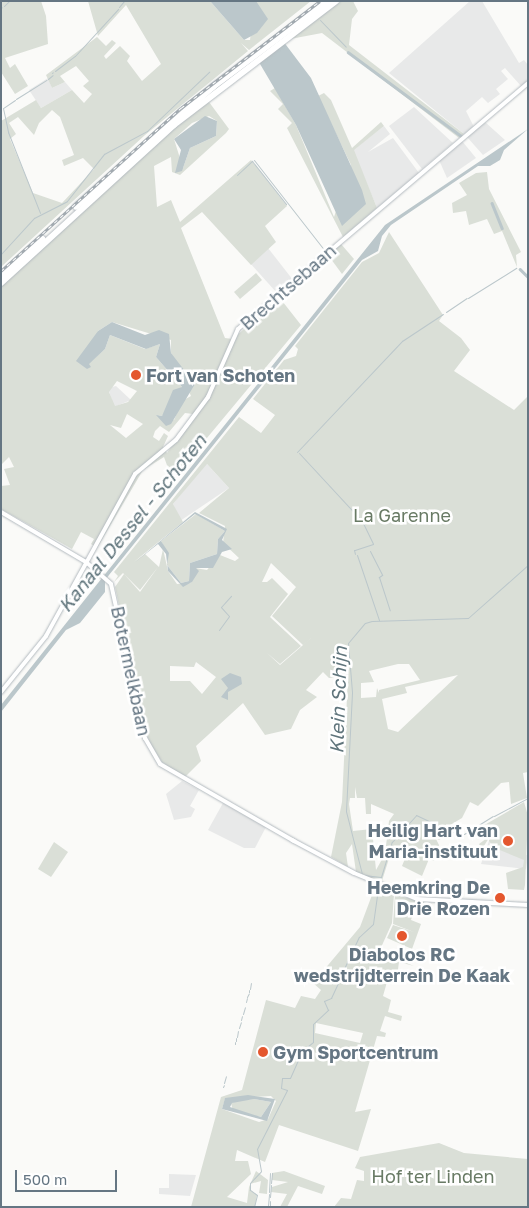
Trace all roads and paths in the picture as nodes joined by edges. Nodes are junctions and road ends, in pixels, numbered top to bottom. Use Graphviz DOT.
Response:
graph roads {
  1 [pos="328,1"];
  2 [pos="336,1"];
  3 [pos="287,33"];
  4 [pos="245,64"];
  5 [pos="528,83"];
  6 [pos="1,277"];
  7 [pos="1,283"];
  8 [pos="1,512"];
  9 [pos="86,562"];
  10 [pos="1,692"];
  11 [pos="528,905"];
  1 -- 3 [label="highway"];
  2 -- 3 [label="highway"];
  3 -- 4 [label="highway"];
  4 -- 6 [label="highway"];
  4 -- 7 [label="highway"];
  5 -- 9 [label="main road, Brechtsebaan"];
  8 -- 9 [label="main road, Botermelkbaan"];
  9 -- 10 [label="main road, Brechtsebaan"];
  9 -- 11 [label="main road, Botermelkbaan"];
}
